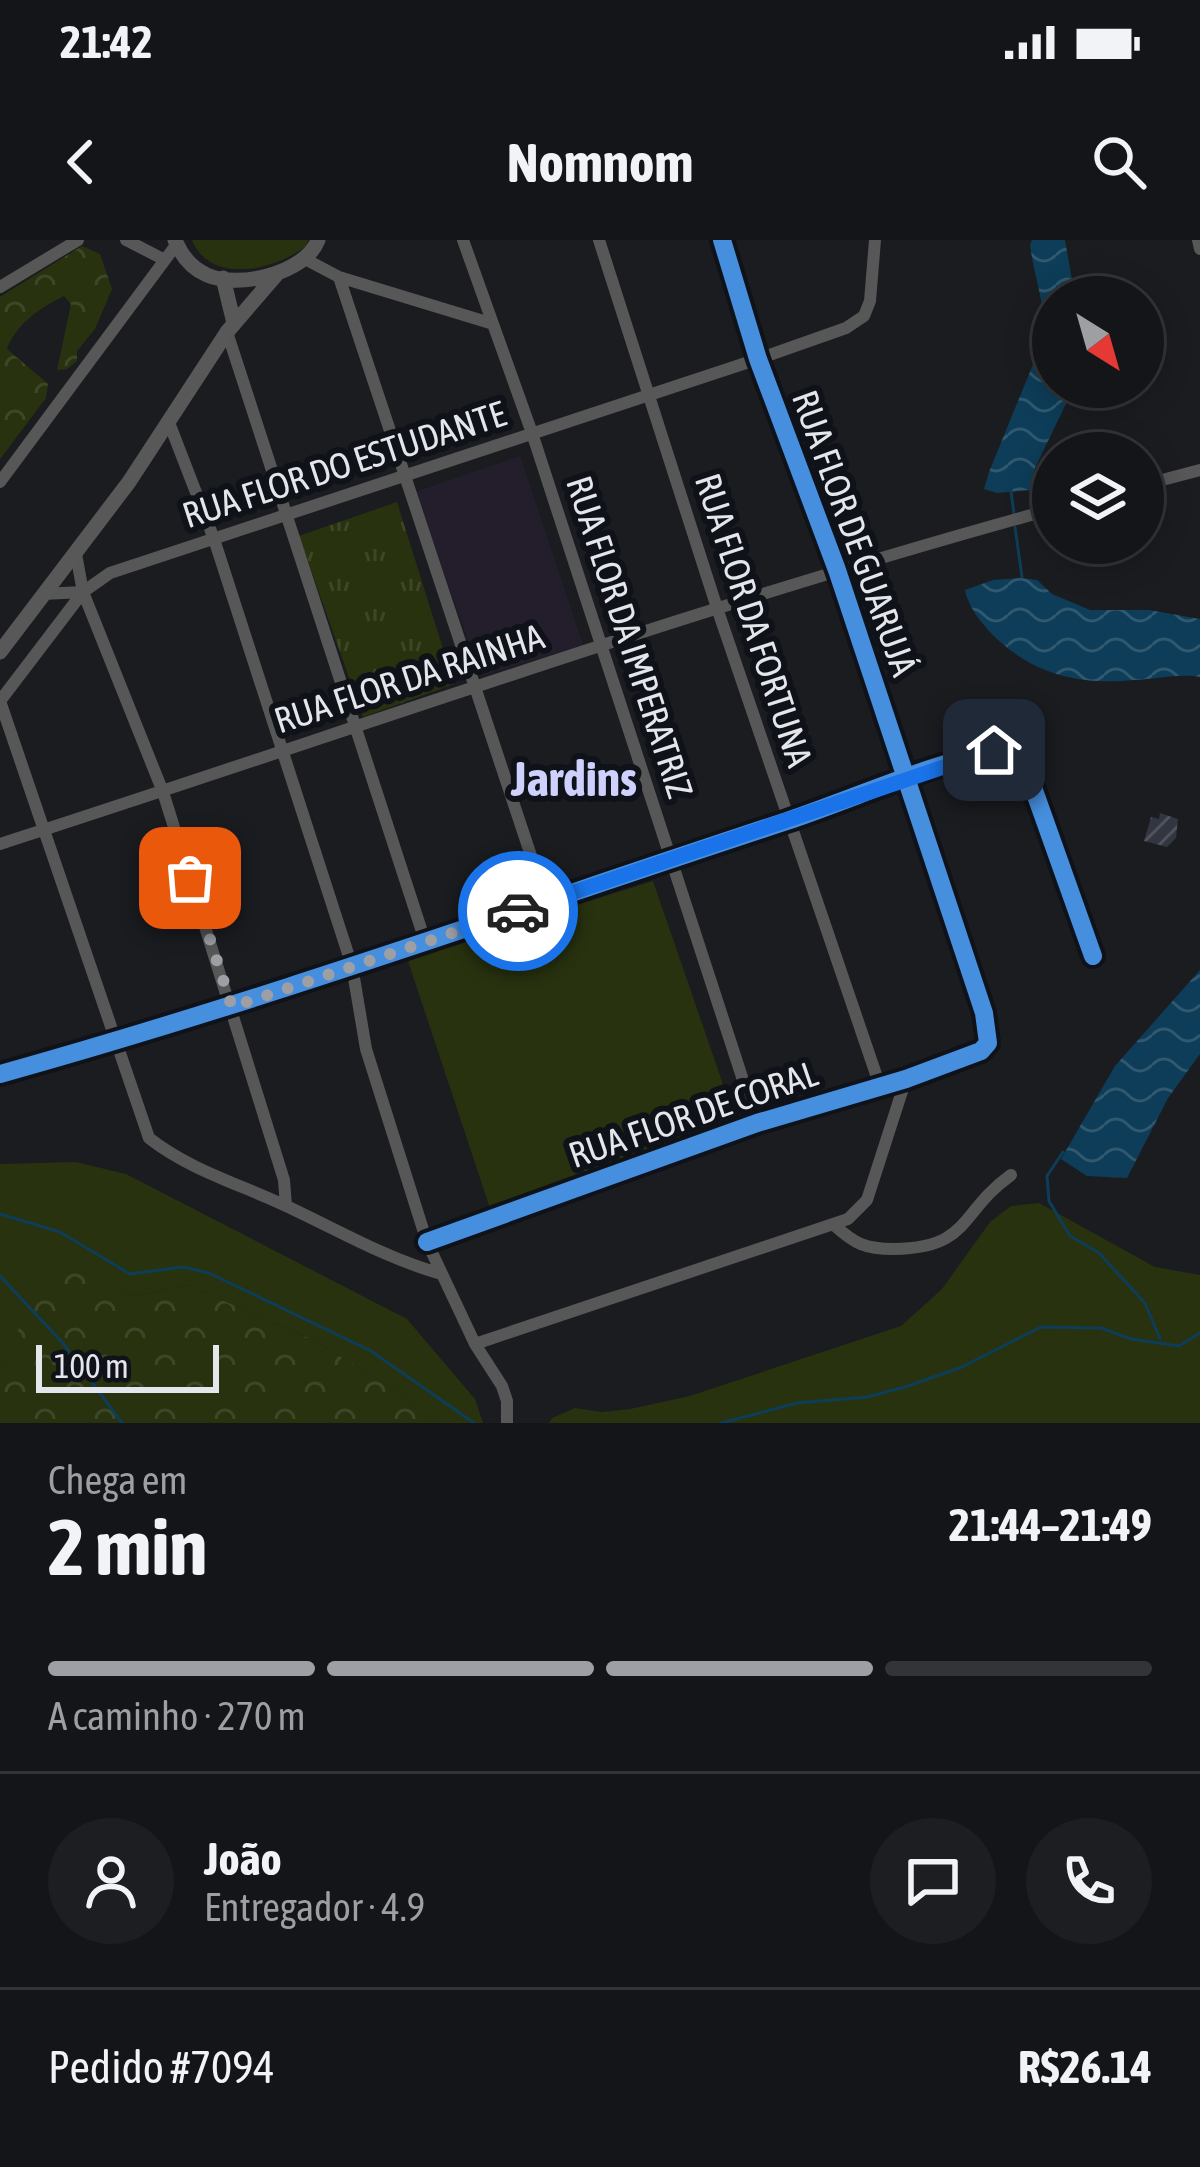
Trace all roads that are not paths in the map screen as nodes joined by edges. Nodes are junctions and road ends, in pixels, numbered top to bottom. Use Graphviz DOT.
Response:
graph roads {
  1 [pos="78,240"];
  2 [pos="126,240"];
  3 [pos="318,240"];
  4 [pos="464,240"];
  5 [pos="599,240"];
  6 [pos="722,240"];
  7 [pos="875,240"];
  8 [pos="1198,240"];
  9 [pos="175,243"];
  10 [pos="1200,249"];
  11 [pos="305,259"];
  12 [pos="165,260"];
  13 [pos="276,275"];
  14 [pos="339,277"];
  15 [pos="223,278"];
  16 [pos="0,287"];
  17 [pos="490,323"];
  18 [pos="231,328"];
  19 [pos="758,359"];
  20 [pos="649,395"];
  21 [pos="168,420"];
  22 [pos="532,433"];
  23 [pos="1200,470"];
  24 [pos="406,476"];
  25 [pos="1164,479"];
  26 [pos="0,482"];
  27 [pos="286,514"];
  28 [pos="1032,515"];
  29 [pos="214,539"];
  30 [pos="76,554"];
  31 [pos="837,570"];
  32 [pos="83,592"];
  33 [pos="43,594"];
  34 [pos="717,608"];
  35 [pos="602,645"];
  36 [pos="0,652"];
  37 [pos="474,685"];
  38 [pos="0,701"];
  39 [pos="354,727"];
  40 [pos="281,752"];
  41 [pos="906,778"];
  42 [pos="164,792"];
  43 [pos="788,820"];
  44 [pos="42,831"];
  45 [pos="0,844"];
  46 [pos="671,856"];
  47 [pos="546,901"];
  48 [pos="426,944"];
  49 [pos="1093,956"];
  50 [pos="352,966"];
  51 [pos="232,1007"];
  52 [pos="116,1042"];
  53 [pos="981,1051"];
  54 [pos="0,1074"];
  55 [pos="906,1079"];
  56 [pos="880,1086"];
  57 [pos="758,1123"];
  58 [pos="1011,1175"];
  59 [pos="286,1206"];
  60 [pos="834,1225"];
  61 [pos="427,1242"];
  62 [pos="439,1273"];
  63 [pos="475,1344"];
  64 [pos="508,1420"];
  1 -- 16 [label="street"];
  2 -- 12 [label="street"];
  3 -- 11 [label="main road"];
  4 -- 17 [label="street, RUA FLOR DA IMPERATRIZ"];
  5 -- 20 [label="street, RUA FLOR DA FORTUNA"];
  6 -- 19 [label="street, RUA FLOR DE GUARUJÁ"];
  7 -- 19 [label="street, RUA FLOR DO ESTUDANTE"];
  8 -- 10 [label="street"];
  9 -- 12 [label="street"];
  9 -- 15 [label="main road"];
  11 -- 13 [label="main road"];
  11 -- 14 [label="street"];
  12 -- 26 [label="street"];
  13 -- 15 [label="main road"];
  13 -- 18 [label="main road"];
  14 -- 17 [label="street"];
  14 -- 24 [label="street"];
  15 -- 18 [label="main road"];
  17 -- 22 [label="street, RUA FLOR DA IMPERATRIZ"];
  18 -- 21 [label="main road"];
  18 -- 27 [label="street"];
  19 -- 20 [label="street, RUA FLOR DO ESTUDANTE"];
  19 -- 31 [label="street, RUA FLOR DE GUARUJÁ"];
  20 -- 22 [label="street, RUA FLOR DO ESTUDANTE"];
  20 -- 34 [label="street, RUA FLOR DA FORTUNA"];
  21 -- 29 [label="street"];
  21 -- 30 [label="main road"];
  22 -- 24 [label="street, RUA FLOR DO ESTUDANTE"];
  22 -- 35 [label="street, RUA FLOR DA IMPERATRIZ"];
  23 -- 25 [label="street"];
  24 -- 27 [label="street, RUA FLOR DO ESTUDANTE"];
  24 -- 37 [label="street"];
  27 -- 29 [label="street, RUA FLOR DO ESTUDANTE"];
  27 -- 39 [label="street"];
  28 -- 31 [label="street, RUA FLOR DA RAINHA"];
  29 -- 32 [label="street, RUA FLOR DO ESTUDANTE"];
  29 -- 40 [label="street"];
  30 -- 32 [label="street"];
  30 -- 33 [label="main road"];
  31 -- 34 [label="street, RUA FLOR DA RAINHA"];
  31 -- 41 [label="street, RUA FLOR DE GUARUJÁ"];
  32 -- 33 [label="street"];
  32 -- 38 [label="street, RUA FLOR DO ESTUDANTE"];
  32 -- 42 [label="street"];
  33 -- 36 [label="main road"];
  34 -- 35 [label="street, RUA FLOR DA RAINHA"];
  34 -- 43 [label="street, RUA FLOR DA FORTUNA"];
  35 -- 37 [label="street, RUA FLOR DA RAINHA"];
  35 -- 46 [label="street, RUA FLOR DA IMPERATRIZ"];
  37 -- 39 [label="street, RUA FLOR DA RAINHA"];
  37 -- 47 [label="street"];
  38 -- 44 [label="street"];
  39 -- 40 [label="street, RUA FLOR DA RAINHA"];
  39 -- 48 [label="street"];
  40 -- 42 [label="street, RUA FLOR DA RAINHA"];
  40 -- 50 [label="street"];
  41 -- 43 [label="street"];
  41 -- 49 [label="street"];
  41 -- 53 [label="street, RUA FLOR DE GUARUJÁ"];
  42 -- 44 [label="street, RUA FLOR DA RAINHA"];
  42 -- 51 [label="street"];
  43 -- 46 [label="street"];
  43 -- 56 [label="street, RUA FLOR DA FORTUNA"];
  44 -- 45 [label="street, RUA FLOR DA RAINHA"];
  44 -- 52 [label="street"];
  46 -- 47 [label="street"];
  46 -- 57 [label="street, RUA FLOR DA IMPERATRIZ"];
  47 -- 48 [label="street"];
  48 -- 50 [label="street"];
  50 -- 51 [label="street"];
  50 -- 61 [label="street"];
  51 -- 52 [label="street"];
  51 -- 59 [label="street"];
  52 -- 54 [label="street"];
  52 -- 59 [label="street"];
  53 -- 55 [label="street, RUA FLOR DE CORAL"];
  55 -- 56 [label="street, RUA FLOR DE CORAL"];
  55 -- 60 [label="street"];
  56 -- 57 [label="street, RUA FLOR DE CORAL"];
  57 -- 61 [label="street, RUA FLOR DE CORAL"];
  58 -- 60 [label="street"];
  59 -- 62 [label="street"];
  60 -- 63 [label="street"];
  61 -- 62 [label="street"];
  62 -- 63 [label="street"];
  63 -- 64 [label="street"];
}
